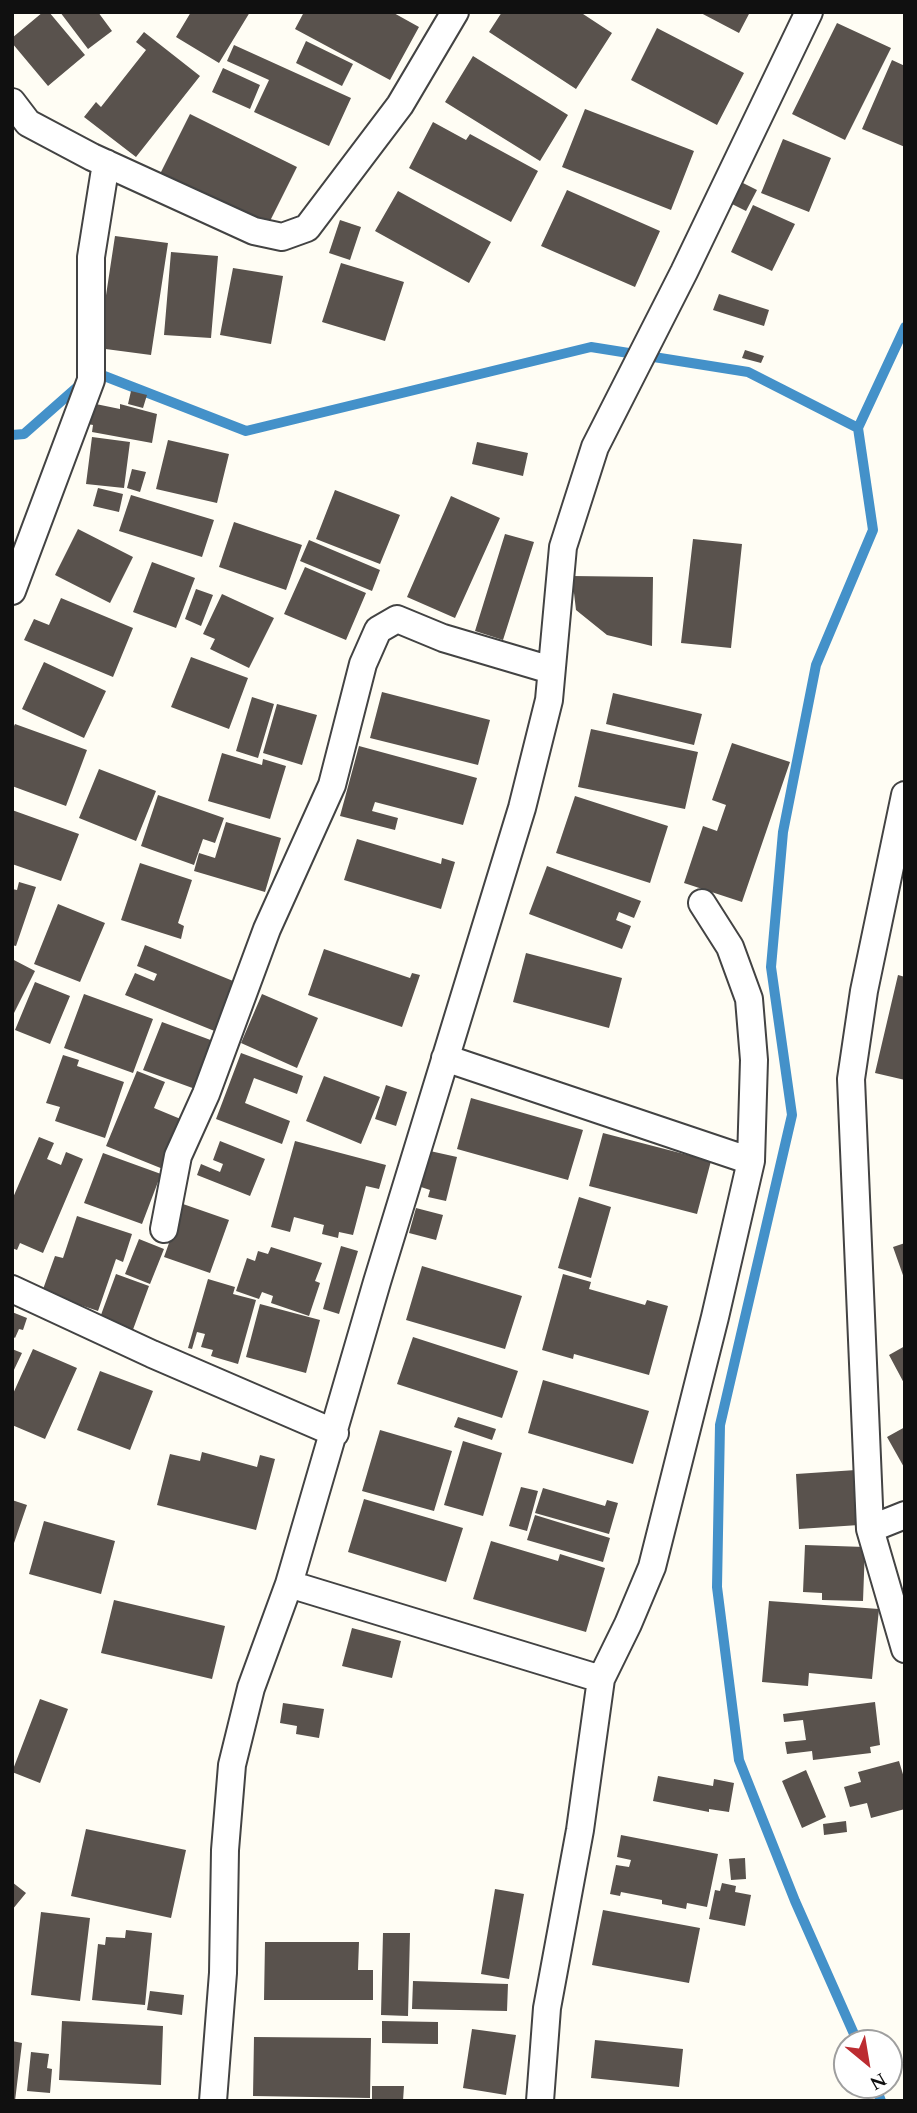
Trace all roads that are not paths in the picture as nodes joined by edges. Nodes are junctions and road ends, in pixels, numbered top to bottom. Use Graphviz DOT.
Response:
graph roads {
  1 [pos="455,12"];
  2 [pos="808,12"];
  3 [pos="17,119"];
  4 [pos="107,163"];
  5 [pos="12,591"];
  6 [pos="551,670"];
  7 [pos="905,795"];
  8 [pos="702,903"];
  9 [pos="445,1058"];
  10 [pos="751,1161"];
  11 [pos="164,1229"];
  12 [pos="12,1289"];
  13 [pos="335,1433"];
  14 [pos="905,1515"];
  15 [pos="870,1529"];
  16 [pos="289,1584"];
  17 [pos="905,1649"];
  18 [pos="601,1679"];
  19 [pos="213,2101"];
  20 [pos="540,2101"];
  1 -- 4 [label="street"];
  2 -- 6 [label="street"];
  3 -- 4 [label="street"];
  4 -- 5 [label="street"];
  6 -- 9 [label="street"];
  6 -- 11 [label="street"];
  7 -- 15 [label="street"];
  8 -- 10 [label="street"];
  9 -- 10 [label="street"];
  9 -- 13 [label="street"];
  10 -- 18 [label="street"];
  12 -- 13 [label="street"];
  13 -- 16 [label="street"];
  14 -- 15 [label="street"];
  15 -- 17 [label="street"];
  16 -- 18 [label="street"];
  16 -- 19 [label="street"];
  18 -- 20 [label="street"];
}
